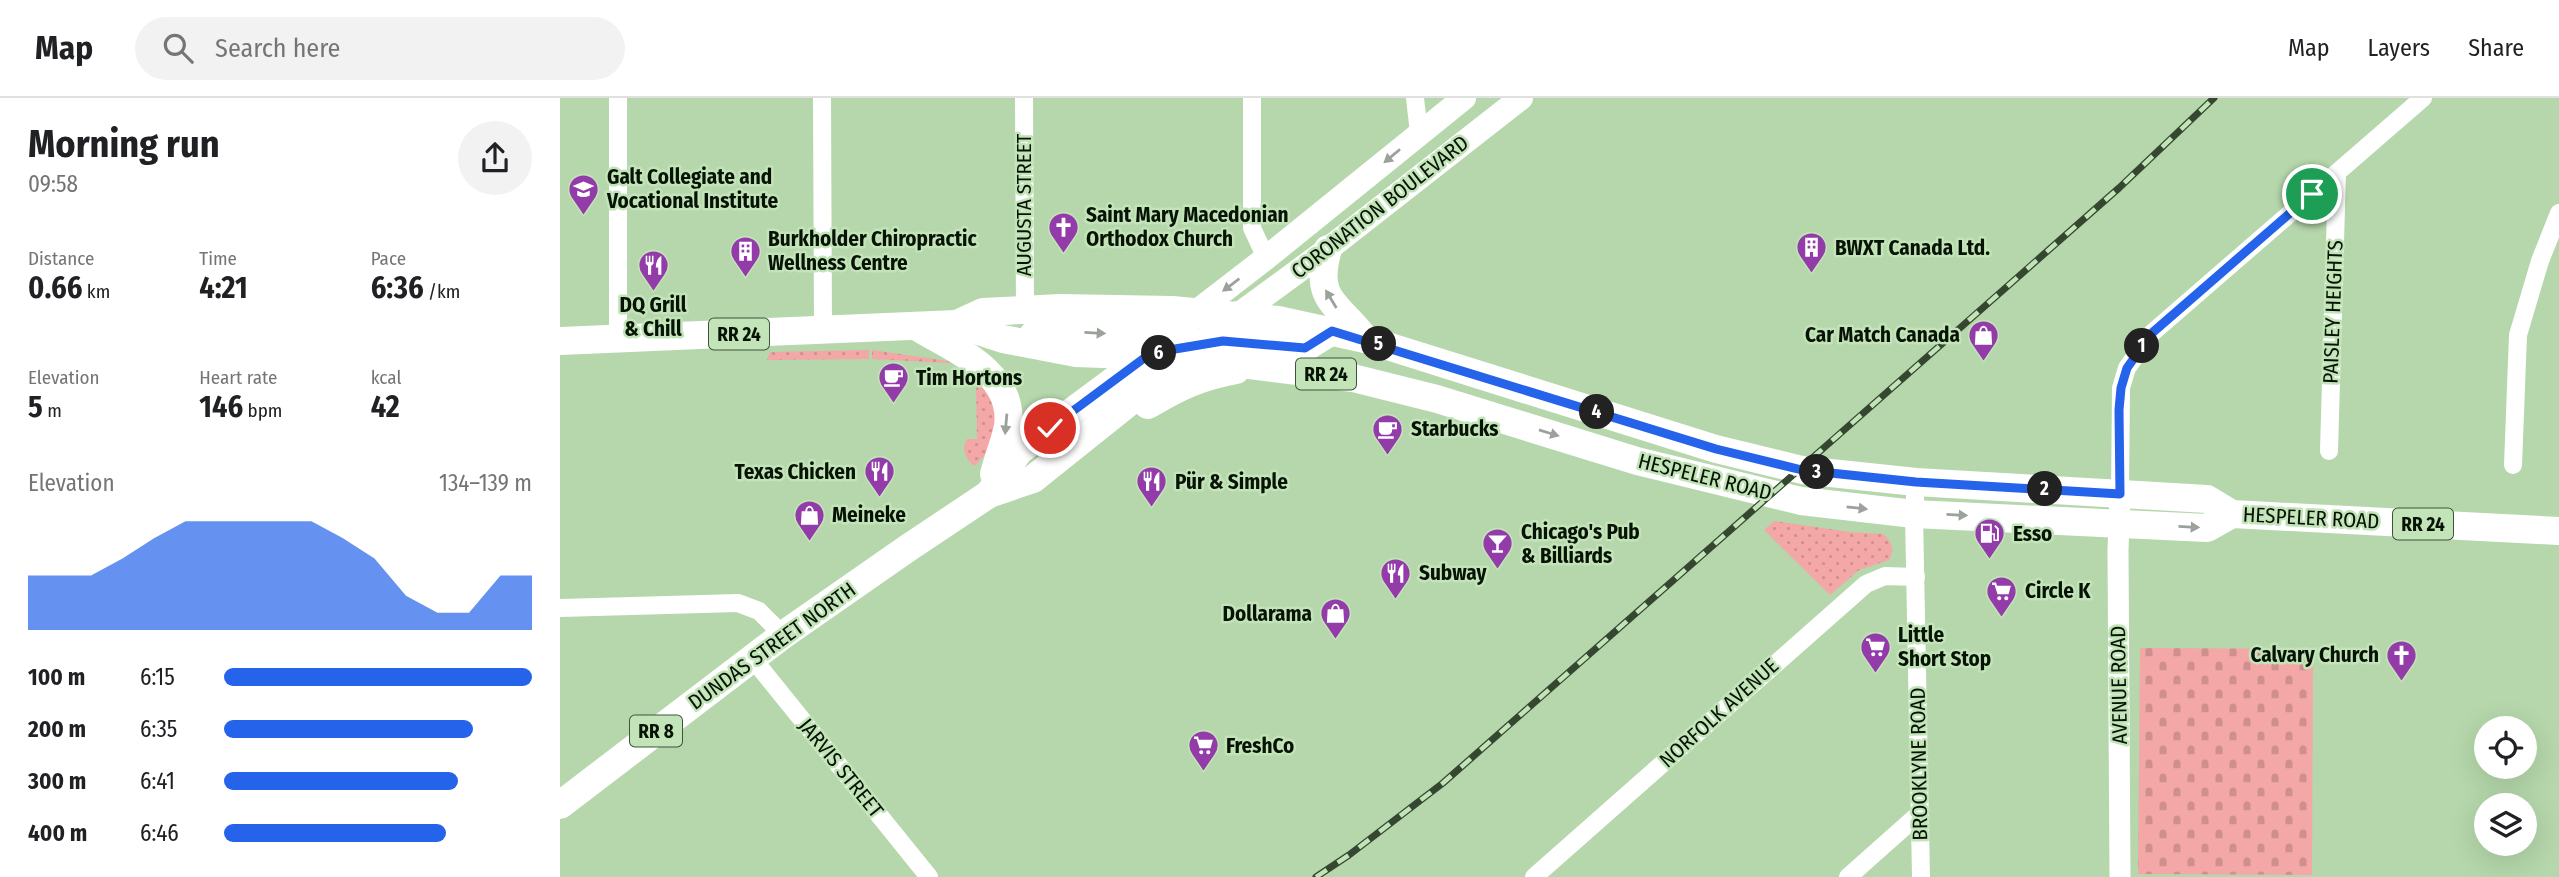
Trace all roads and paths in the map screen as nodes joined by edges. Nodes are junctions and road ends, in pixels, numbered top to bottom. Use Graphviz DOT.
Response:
graph roads {
  1 [pos="618,98"];
  2 [pos="822,98"];
  3 [pos="1024,98"];
  4 [pos="1252,98"];
  5 [pos="1415,98"];
  6 [pos="1464,98"];
  7 [pos="1521,98"];
  8 [pos="2423,98"];
  9 [pos="1419,134"];
  10 [pos="1441,160"];
  11 [pos="2337,173"];
  12 [pos="2557,217"];
  13 [pos="1328,248"];
  14 [pos="1266,258"];
  15 [pos="1024,311"];
  16 [pos="1195,312"];
  17 [pos="1238,315"];
  18 [pos="957,324"];
  19 [pos="917,327"];
  20 [pos="823,330"];
  21 [pos="1173,331"];
  22 [pos="1332,331"];
  23 [pos="618,338"];
  24 [pos="1003,339"];
  25 [pos="1366,339"];
  26 [pos="560,341"];
  27 [pos="1193,350"];
  28 [pos="1147,356"];
  29 [pos="1258,366"];
  30 [pos="1092,433"];
  31 [pos="2329,451"];
  32 [pos="2513,465"];
  33 [pos="1916,482"];
  34 [pos="989,494"];
  35 [pos="2120,494"];
  36 [pos="1914,514"];
  37 [pos="2232,514"];
  38 [pos="2119,523"];
  39 [pos="2559,531"];
  40 [pos="1916,577"];
  41 [pos="560,608"];
  42 [pos="783,635"];
  43 [pos="753,659"];
  44 [pos="560,805"];
  45 [pos="1920,813"];
  46 [pos="929,877"];
  47 [pos="1534,877"];
  48 [pos="1848,877"];
  49 [pos="1921,877"];
  50 [pos="2120,877"];
  1 -- 23 [label="street"];
  2 -- 20 [label="street"];
  3 -- 15 [label="street, AUGUSTA STREET"];
  4 -- 14 [label="street"];
  5 -- 9 [label="street"];
  6 -- 9 [label="main road, CORONATION BOULEVARD / RR 8"];
  7 -- 10 [label="main road, CORONATION BOULEVARD / RR 8"];
  8 -- 11 [label="street"];
  9 -- 10 [label="main road"];
  9 -- 14 [label="main road, CORONATION BOULEVARD / RR 8, one-way"];
  10 -- 13 [label="main road, CORONATION BOULEVARD / RR 8"];
  11 -- 31 [label="street, PAISLEY HEIGHTS"];
  11 -- 35 [label="street"];
  12 -- 32 [label="street"];
  13 -- 17 [label="main road, CORONATION BOULEVARD / RR 8"];
  25 -- 13 [label="main road, one-way"];
  14 -- 16 [label="main road, CORONATION BOULEVARD / RR 8, one-way"];
  15 -- 16 [label="main road, RR 24"];
  15 -- 18 [label="main road, RR 24"];
  16 -- 17 [label="main road, RR 24"];
  16 -- 21 [label="main road, DUNDAS STREET NORTH / RR 8"];
  17 -- 21 [label="main road"];
  17 -- 22 [label="main road, HESPELER ROAD / RR 24"];
  17 -- 27 [label="main road, DUNDAS STREET NORTH / RR 8"];
  18 -- 19 [label="main road, RR 24"];
  18 -- 24 [label="main road, RR 24"];
  19 -- 20 [label="main road, RR 24"];
  19 -- 34 [label="main road, one-way"];
  20 -- 23 [label="main road, RR 24"];
  24 -- 21 [label="main road, one-way"];
  21 -- 28 [label="main road, DUNDAS STREET NORTH / RR 8"];
  22 -- 25 [label="main road, HESPELER ROAD / RR 24"];
  22 -- 27 [label="main road"];
  23 -- 26 [label="main road, RR 24"];
  24 -- 28 [label="main road, RR 24"];
  25 -- 33 [label="main road, HESPELER ROAD / RR 24"];
  27 -- 28 [label="main road, RR 24"];
  27 -- 29 [label="main road, HESPELER ROAD / RR 24"];
  27 -- 30 [label="main road, DUNDAS STREET NORTH / RR 8"];
  28 -- 34 [label="main road, DUNDAS STREET NORTH / RR 8"];
  29 -- 30 [label="main road"];
  29 -- 36 [label="main road, HESPELER ROAD / RR 24, one-way"];
  30 -- 34 [label="main road, DUNDAS STREET NORTH / RR 8"];
  33 -- 35 [label="main road, HESPELER ROAD / RR 24"];
  33 -- 36 [label="street, BROOKLYNE ROAD"];
  34 -- 42 [label="main road, DUNDAS STREET NORTH / RR 8"];
  35 -- 37 [label="main road, HESPELER ROAD / RR 24"];
  35 -- 38 [label="street, AVENUE ROAD"];
  36 -- 38 [label="main road, HESPELER ROAD / RR 24, one-way"];
  36 -- 40 [label="street, BROOKLYNE ROAD"];
  38 -- 37 [label="main road, HESPELER ROAD / RR 24, one-way"];
  37 -- 39 [label="main road, HESPELER ROAD / RR 24"];
  38 -- 50 [label="street, AVENUE ROAD"];
  40 -- 45 [label="street, BROOKLYNE ROAD"];
  40 -- 47 [label="street, NORFOLK AVENUE"];
  41 -- 42 [label="street"];
  42 -- 43 [label="main road, DUNDAS STREET NORTH / RR 8"];
  43 -- 44 [label="main road, DUNDAS STREET NORTH / RR 8"];
  43 -- 46 [label="street, JARVIS STREET"];
  45 -- 48 [label="street"];
  45 -- 49 [label="street, BROOKLYNE ROAD"];
}
